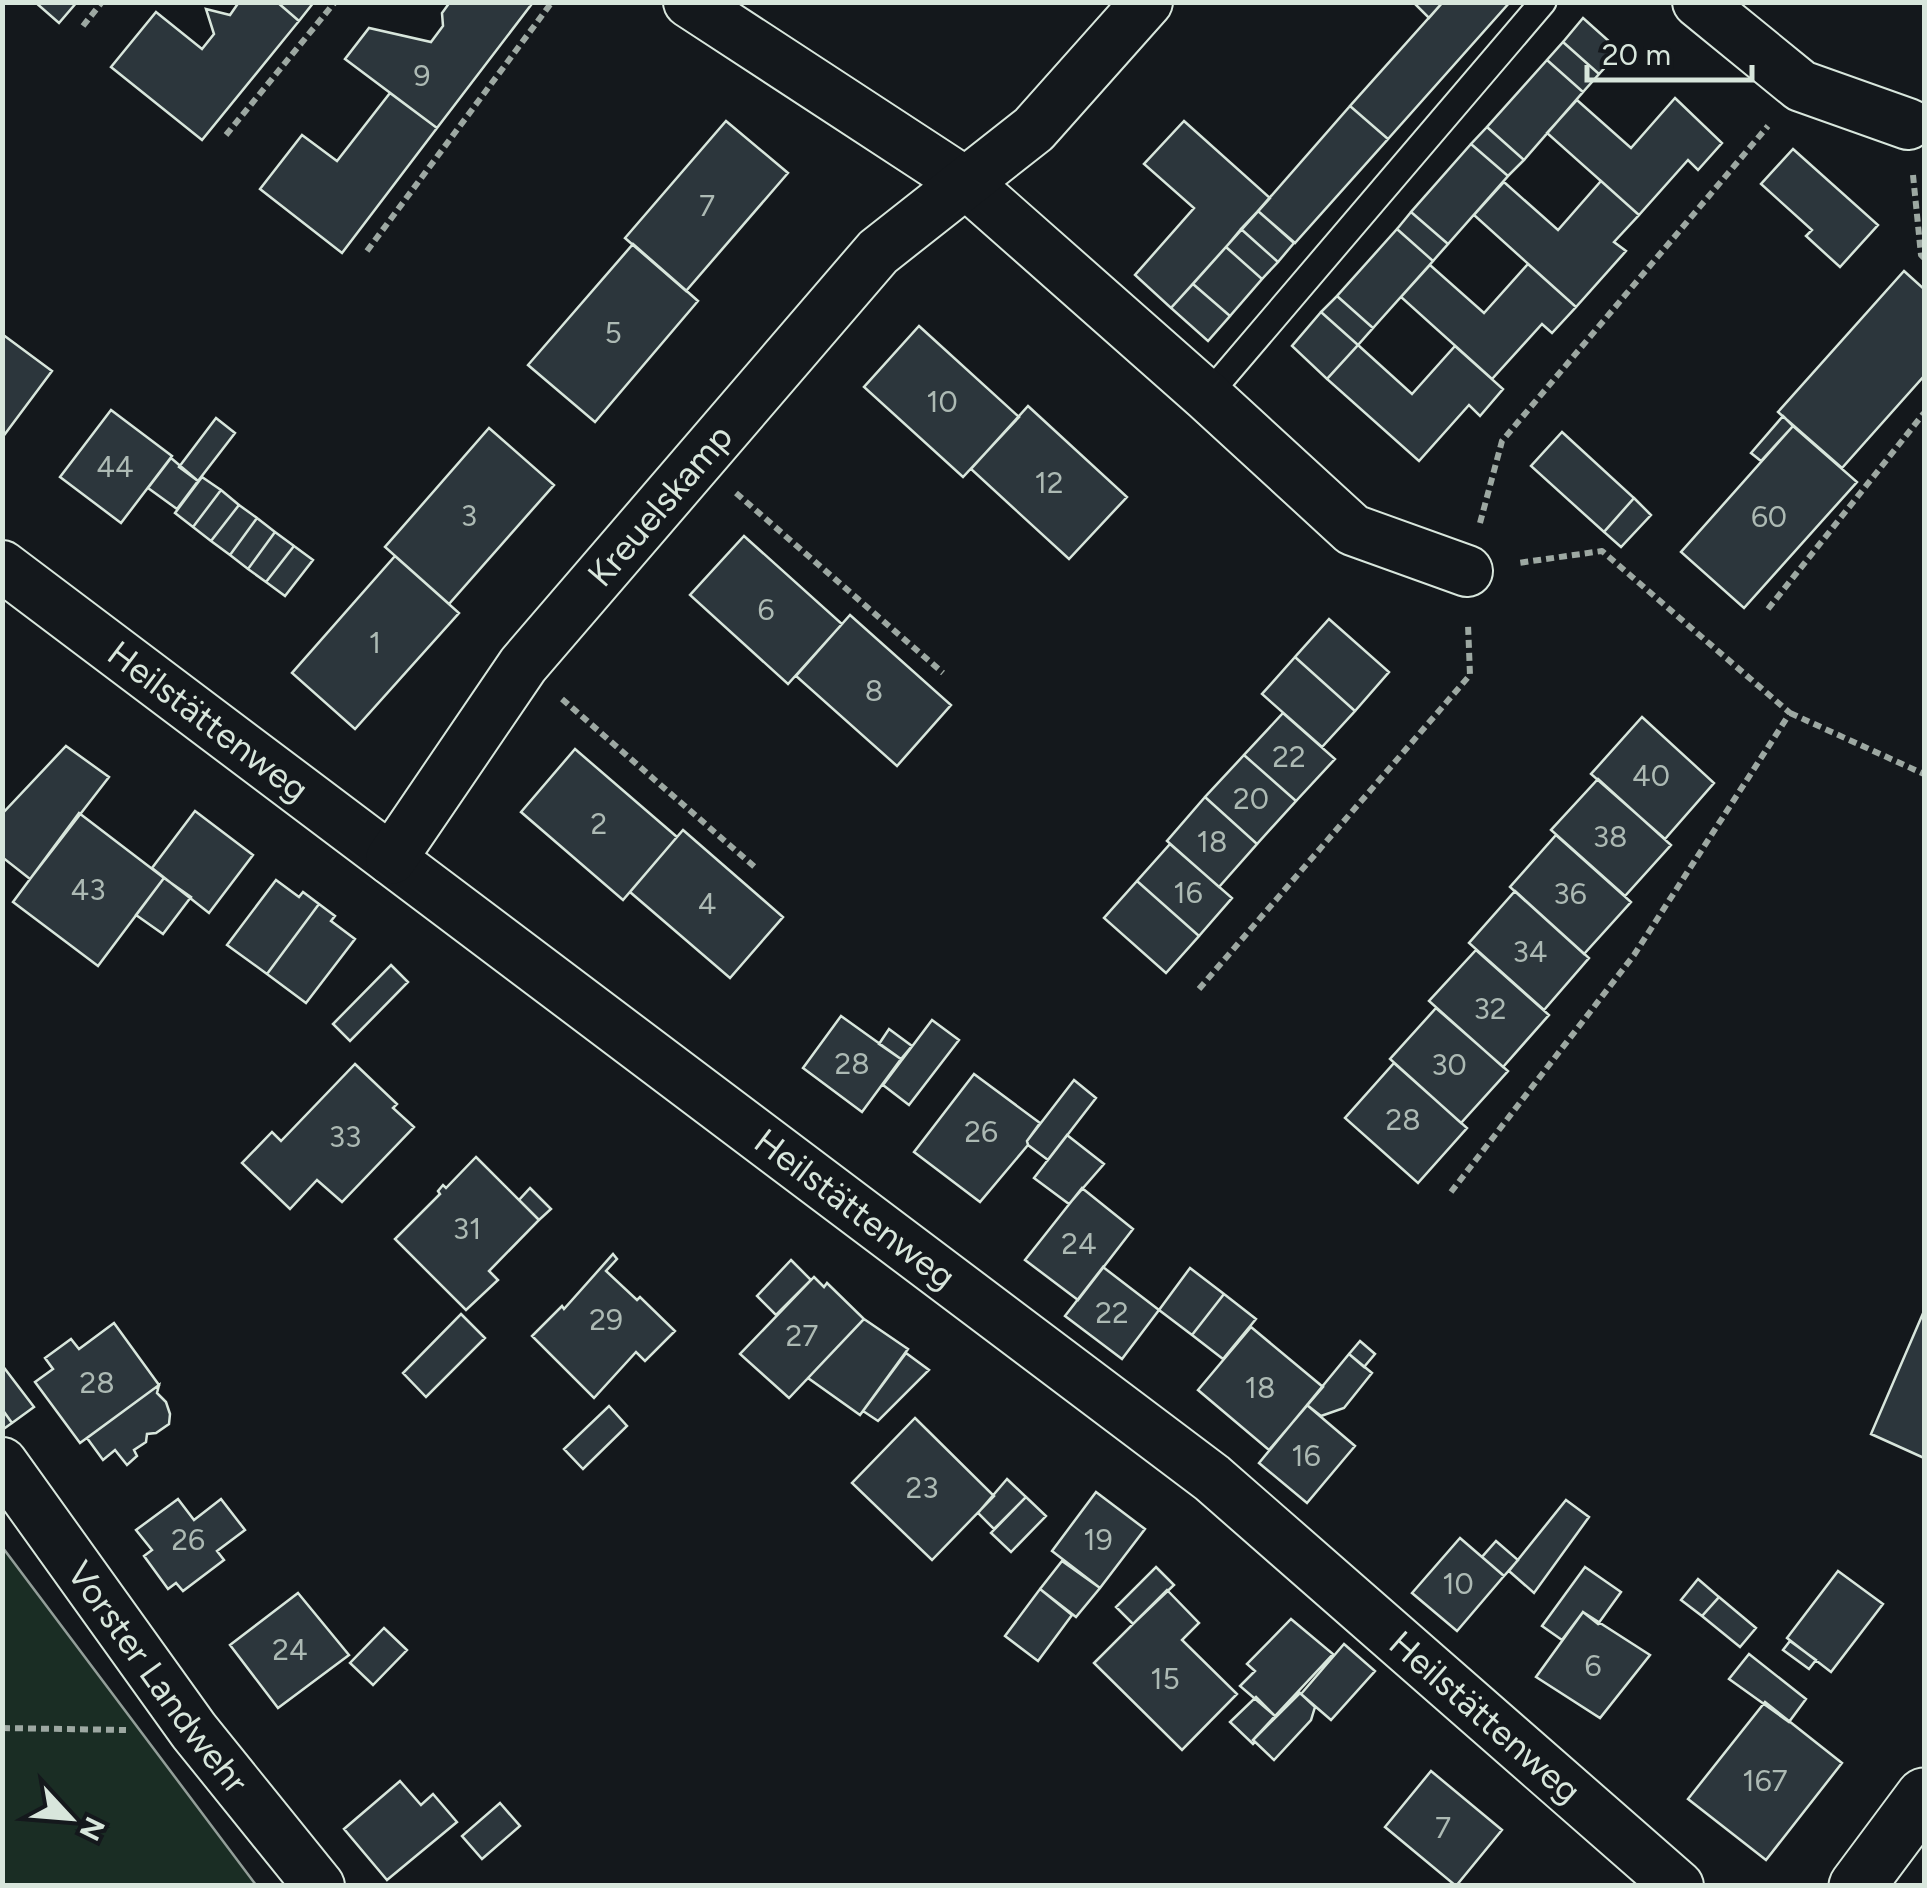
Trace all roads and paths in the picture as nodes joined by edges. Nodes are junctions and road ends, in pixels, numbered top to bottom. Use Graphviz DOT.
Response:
graph roads {
  1 [pos="102,2"];
  2 [pos="335,2"];
  3 [pos="552,2"];
  4 [pos="690,2"];
  5 [pos="1147,2"];
  6 [pos="1543,2"];
  7 [pos="1698,2"];
  8 [pos="83,26"];
  9 [pos="1908,124"];
  10 [pos="226,135"];
  11 [pos="966,182"];
  12 [pos="366,252"];
  13 [pos="1924,258"];
  14 [pos="1207,396"];
  15 [pos="1924,412"];
  16 [pos="699,460"];
  17 [pos="2,566"];
  18 [pos="1467,571"];
  19 [pos="1768,609"];
  20 [pos="523,665"];
  21 [pos="942,673"];
  22 [pos="1790,713"];
  23 [pos="1924,774"];
  24 [pos="391,859"];
  25 [pos="757,869"];
  26 [pos="1451,1192"];
  27 [pos="2,1463"];
  28 [pos="2,1728"];
  29 [pos="194,1731"];
  30 [pos="1924,1796"];
  31 [pos="319,1886"];
  32 [pos="1678,1886"];
  33 [pos="1857,1886"];
  1 -- 8 [label="path"];
  2 -- 10 [label="path"];
  3 -- 12 [label="path"];
  4 -- 11 [label="street"];
  5 -- 11 [label="street, Kreuelskamp"];
  6 -- 14 [label="lane"];
  7 -- 9 [label="street"];
  9 -- 13 [label="path"];
  11 -- 14 [label="street"];
  11 -- 16 [label="street, Kreuelskamp"];
  14 -- 18 [label="street"];
  15 -- 19 [label="path"];
  16 -- 20 [label="street, Kreuelskamp"];
  16 -- 21 [label="path"];
  17 -- 24 [label="street, Heilstättenweg"];
  18 -- 22 [label="path"];
  20 -- 24 [label="street, Kreuelskamp"];
  20 -- 25 [label="path"];
  22 -- 23 [label="path"];
  22 -- 26 [label="path"];
  24 -- 32 [label="street, Heilstättenweg"];
  27 -- 29 [label="street, Vorster Landwehr"];
  28 -- 29 [label="path"];
  29 -- 31 [label="street, Vorster Landwehr"];
  30 -- 33 [label="main road"];
}
